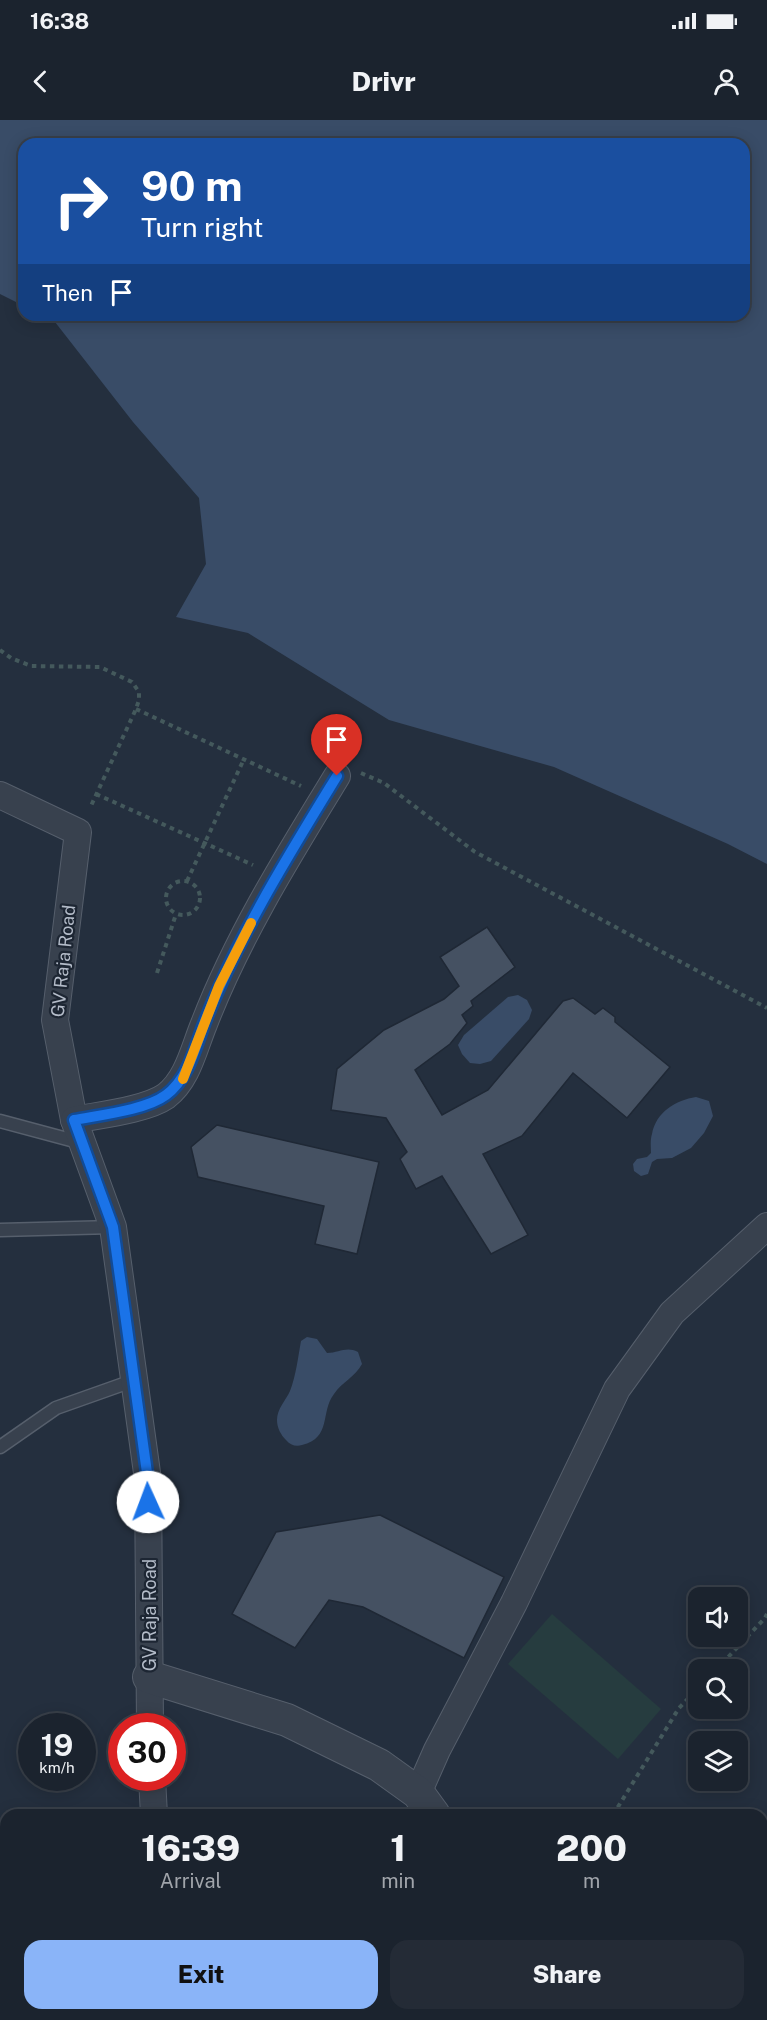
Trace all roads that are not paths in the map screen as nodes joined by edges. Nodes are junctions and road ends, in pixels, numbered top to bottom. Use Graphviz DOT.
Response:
graph roads {
  1 [pos="337,776"];
  2 [pos="0,795"];
  3 [pos="0,1121"];
  4 [pos="79,1132"];
  5 [pos="767,1226"];
  6 [pos="113,1227"];
  7 [pos="0,1230"];
  8 [pos="135,1380"];
  9 [pos="0,1447"];
  10 [pos="148,1677"];
  11 [pos="149,1713"];
  12 [pos="153,1791"];
  13 [pos="426,1804"];
  14 [pos="154,1809"];
  1 -- 4 [label="street"];
  2 -- 4 [label="street, GV Raja Road"];
  3 -- 4 [label="lane"];
  4 -- 6 [label="street, GV Raja Road"];
  5 -- 13 [label="street"];
  6 -- 7 [label="lane"];
  6 -- 8 [label="street, GV Raja Road"];
  8 -- 9 [label="lane"];
  8 -- 10 [label="street, GV Raja Road"];
  10 -- 11 [label="street, GV Raja Road"];
  10 -- 13 [label="street"];
  12 -- 14 [label="street"];
}
